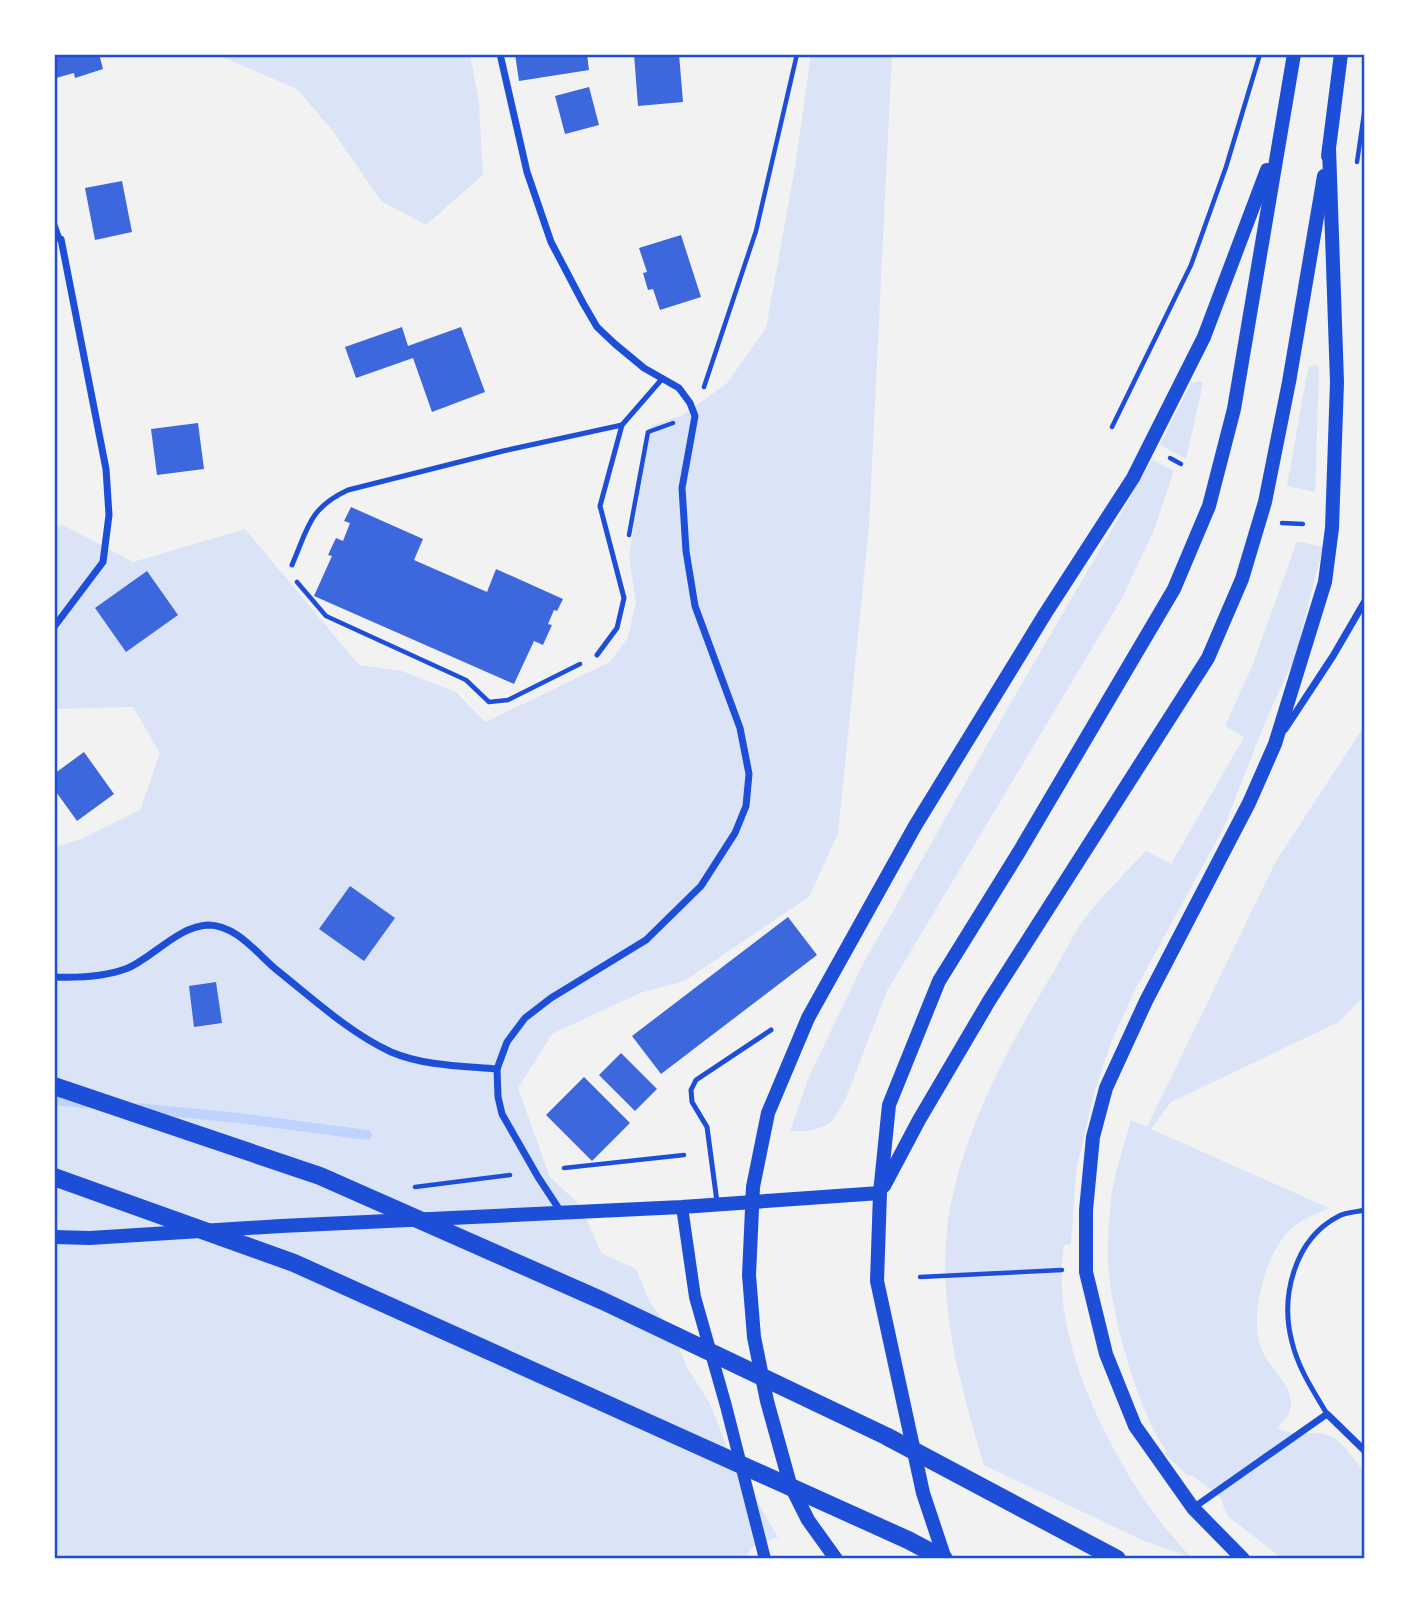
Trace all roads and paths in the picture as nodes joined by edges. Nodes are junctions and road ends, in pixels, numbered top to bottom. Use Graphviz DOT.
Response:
graph roads {
  1 [pos="500,54"];
  2 [pos="797,54"];
  3 [pos="1260,54"];
  4 [pos="1294,54"];
  5 [pos="1341,54"];
  6 [pos="1279,139"];
  7 [pos="1329,148"];
  8 [pos="54,222"];
  9 [pos="57,238"];
  10 [pos="662,379"];
  11 [pos="695,416"];
  12 [pos="622,425"];
  13 [pos="1112,427"];
  14 [pos="651,430"];
  15 [pos="1281,523"];
  16 [pos="1303,524"];
  17 [pos="628,544"];
  18 [pos="292,565"];
  19 [pos="1365,601"];
  20 [pos="54,627"];
  21 [pos="597,655"];
  22 [pos="1275,744"];
  23 [pos="54,977"];
  24 [pos="771,1030"];
  25 [pos="497,1069"];
  26 [pos="54,1086"];
  27 [pos="684,1155"];
  28 [pos="564,1168"];
  29 [pos="510,1175"];
  30 [pos="54,1177"];
  31 [pos="413,1187"];
  32 [pos="880,1194"];
  33 [pos="718,1205"];
  34 [pos="682,1207"];
  35 [pos="1365,1210"];
  36 [pos="562,1212"];
  37 [pos="54,1237"];
  38 [pos="1065,1270"];
  39 [pos="920,1277"];
  40 [pos="1327,1415"];
  41 [pos="1365,1451"];
  42 [pos="1193,1508"];
  43 [pos="765,1559"];
  44 [pos="836,1559"];
  45 [pos="945,1559"];
  46 [pos="1116,1559"];
  47 [pos="1243,1559"];
  1 -- 10 [label="street"];
  2 -- 11 [label="path"];
  3 -- 13 [label="path"];
  4 -- 6 [label="main road"];
  5 -- 7 [label="main road"];
  6 -- 32 [label="main road"];
  6 -- 44 [label="main road"];
  7 -- 22 [label="main road"];
  7 -- 32 [label="main road"];
  8 -- 9 [label="lane"];
  9 -- 20 [label="street"];
  10 -- 11 [label="street"];
  10 -- 12 [label="lane"];
  11 -- 25 [label="street"];
  12 -- 18 [label="lane"];
  12 -- 21 [label="lane"];
  14 -- 17 [label="path"];
  15 -- 16 [label="path"];
  18 -- 21 [label="path"];
  19 -- 22 [label="street"];
  22 -- 42 [label="main road"];
  23 -- 25 [label="street"];
  24 -- 33 [label="lane"];
  25 -- 36 [label="street"];
  26 -- 46 [label="main road"];
  27 -- 28 [label="path"];
  29 -- 31 [label="path"];
  30 -- 45 [label="main road"];
  32 -- 33 [label="main road"];
  32 -- 45 [label="main road"];
  33 -- 34 [label="main road"];
  34 -- 36 [label="main road"];
  34 -- 43 [label="street"];
  35 -- 40 [label="lane"];
  36 -- 37 [label="main road"];
  38 -- 39 [label="path"];
  40 -- 41 [label="street"];
  40 -- 42 [label="street"];
  42 -- 47 [label="main road"];
}
